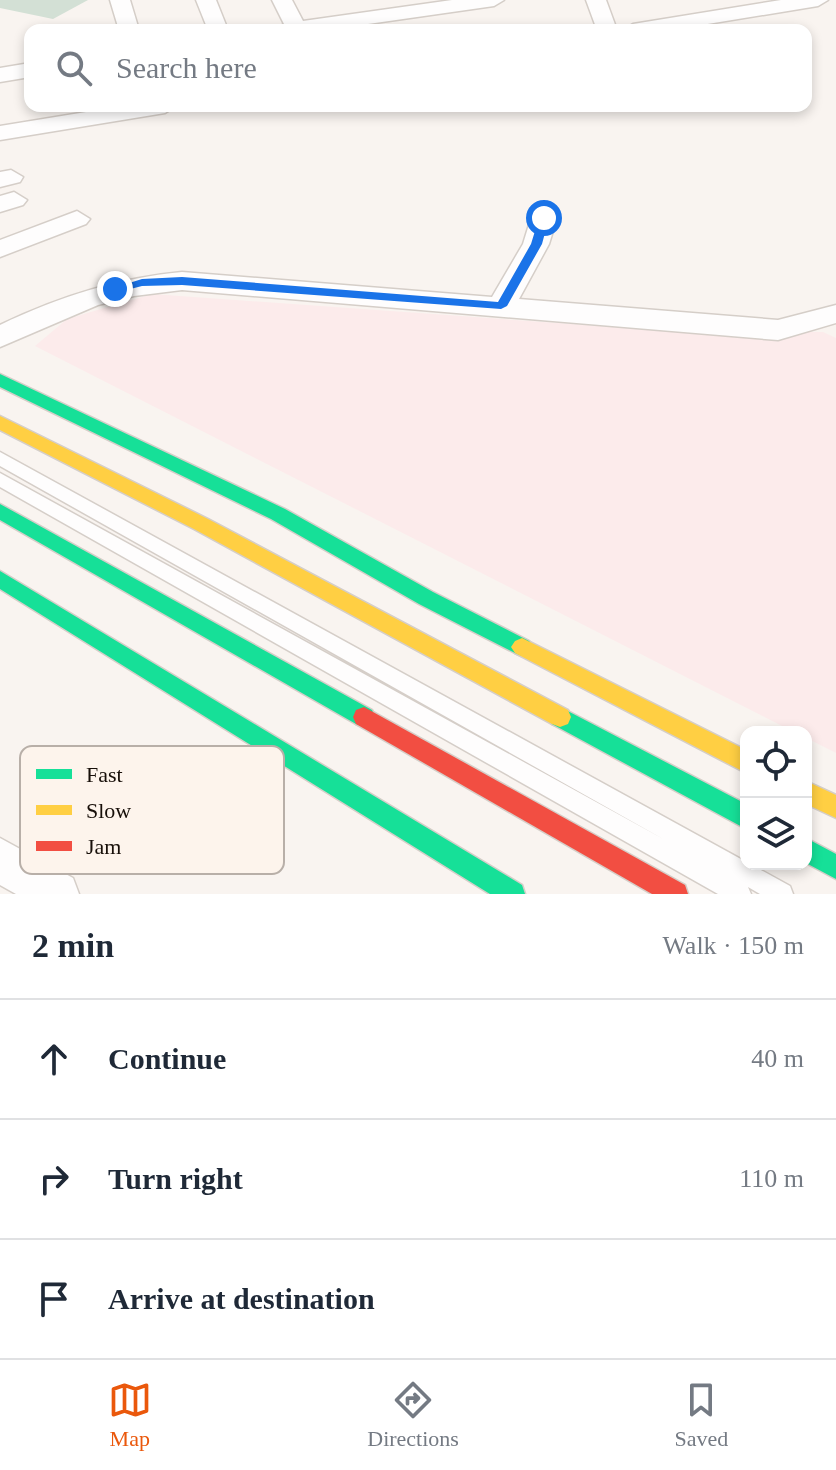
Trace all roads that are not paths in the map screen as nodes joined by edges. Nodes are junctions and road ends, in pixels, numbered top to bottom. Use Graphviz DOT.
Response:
graph roads {
  1 [pos="120,0"];
  2 [pos="206,0"];
  3 [pos="282,0"];
  4 [pos="494,0"];
  5 [pos="596,0"];
  6 [pos="818,0"];
  7 [pos="448,3"];
  8 [pos="368,9"];
  9 [pos="127,24"];
  10 [pos="216,24"];
  11 [pos="289,24"];
  12 [pos="310,24"];
  13 [pos="605,24"];
  14 [pos="670,24"];
  15 [pos="24,71"];
  16 [pos="0,75"];
  17 [pos="128,112"];
  18 [pos="0,133"];
  19 [pos="544,218"];
  20 [pos="77,219"];
  21 [pos="0,249"];
  22 [pos="501,306"];
  23 [pos="836,314"];
  24 [pos="0,337"];
  25 [pos="0,380"];
  26 [pos="0,422"];
  27 [pos="0,458"];
  28 [pos="0,479"];
  29 [pos="0,511"];
  30 [pos="0,579"];
  31 [pos="272,746"];
  32 [pos="284,753"];
  33 [pos="740,759"];
  34 [pos="812,795"];
  35 [pos="836,807"];
  36 [pos="740,814"];
  37 [pos="812,853"];
  38 [pos="0,860"];
  39 [pos="836,867"];
  40 [pos="20,872"];
  41 [pos="23,874"];
  42 [pos="57,894"];
  43 [pos="513,894"];
  44 [pos="676,894"];
  45 [pos="740,894"];
  46 [pos="782,894"];
  1 -- 9 [label="street"];
  2 -- 10 [label="street"];
  3 -- 11 [label="street"];
  4 -- 7 [label="street"];
  5 -- 13 [label="street"];
  6 -- 14 [label="street"];
  7 -- 8 [label="street"];
  8 -- 12 [label="street"];
  15 -- 16 [label="street"];
  17 -- 18 [label="street"];
  19 -- 22 [label="street"];
  20 -- 21 [label="street"];
  22 -- 23 [label="street"];
  22 -- 24 [label="street"];
  25 -- 33 [label="main road"];
  26 -- 36 [label="main road"];
  27 -- 46 [label="lane"];
  28 -- 45 [label="lane"];
  29 -- 44 [label="main road"];
  30 -- 31 [label="main road"];
  32 -- 43 [label="main road"];
  34 -- 35 [label="main road"];
  37 -- 39 [label="main road"];
  38 -- 40 [label="street"];
  41 -- 42 [label="street"];
}
